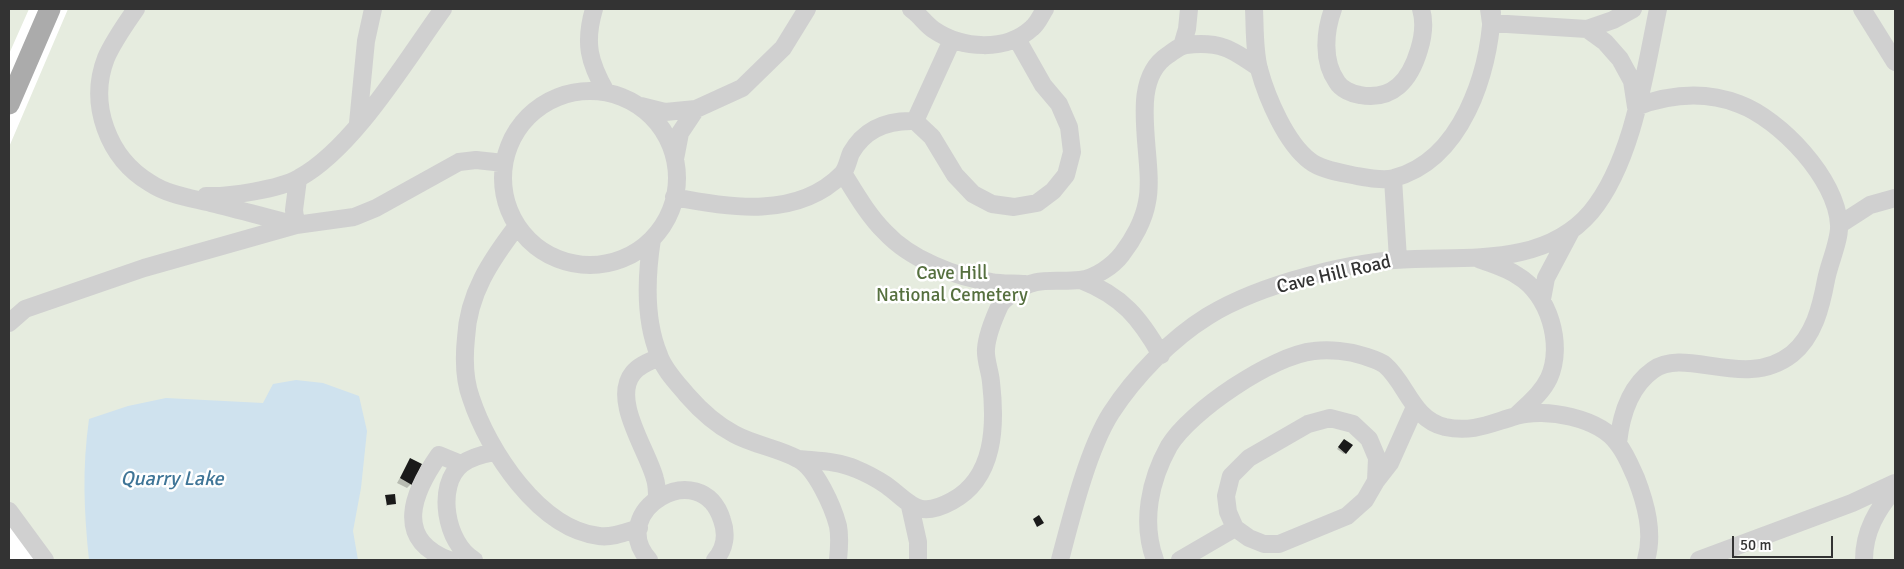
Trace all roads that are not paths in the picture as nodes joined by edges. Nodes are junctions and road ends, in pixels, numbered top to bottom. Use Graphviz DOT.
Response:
graph roads {
  1 [pos="50,9"];
  2 [pos="136,9"];
  3 [pos="359,9"];
  4 [pos="373,9"];
  5 [pos="443,9"];
  6 [pos="594,9"];
  7 [pos="807,9"];
  8 [pos="911,9"];
  9 [pos="1045,9"];
  10 [pos="1189,9"];
  11 [pos="1254,9"];
  12 [pos="1333,9"];
  13 [pos="1422,9"];
  14 [pos="1633,9"];
  15 [pos="1658,9"];
  16 [pos="1862,9"];
  17 [pos="1491,13"];
  18 [pos="1587,29"];
  19 [pos="1017,39"];
  20 [pos="952,40"];
  21 [pos="366,41"];
  22 [pos="1182,46"];
  23 [pos="1895,62"];
  24 [pos="1259,68"];
  25 [pos="606,92"];
  26 [pos="9,104"];
  27 [pos="637,105"];
  28 [pos="1636,107"];
  29 [pos="696,109"];
  30 [pos="915,121"];
  31 [pos="358,126"];
  32 [pos="675,162"];
  33 [pos="504,163"];
  34 [pos="843,173"];
  35 [pos="298,179"];
  36 [pos="1393,179"];
  37 [pos="181,196"];
  38 [pos="1895,196"];
  39 [pos="674,197"];
  40 [pos="296,225"];
  41 [pos="1839,225"];
  42 [pos="517,226"];
  43 [pos="1572,229"];
  44 [pos="652,239"];
  45 [pos="1479,259"];
  46 [pos="1398,260"];
  47 [pos="1082,280"];
  48 [pos="1025,284"];
  49 [pos="1542,299"];
  50 [pos="9,323"];
  51 [pos="1161,355"];
  52 [pos="659,357"];
  53 [pos="1415,407"];
  54 [pos="1516,416"];
  55 [pos="1618,443"];
  56 [pos="495,452"];
  57 [pos="799,459"];
  58 [pos="461,464"];
  59 [pos="1376,481"];
  60 [pos="1895,483"];
  61 [pos="1895,488"];
  62 [pos="657,498"];
  63 [pos="910,506"];
  64 [pos="9,511"];
  65 [pos="639,528"];
  66 [pos="1235,528"];
  67 [pos="45,560"];
  68 [pos="448,560"];
  69 [pos="466,560"];
  70 [pos="649,560"];
  71 [pos="715,560"];
  72 [pos="838,560"];
  73 [pos="918,560"];
  74 [pos="1060,560"];
  75 [pos="1155,560"];
  76 [pos="1180,560"];
  77 [pos="1646,560"];
  78 [pos="1699,560"];
  79 [pos="1864,560"];
  1 -- 26 [label="main road"];
  2 -- 37 [label="street"];
  3 -- 21 [label="street"];
  4 -- 21 [label="street"];
  5 -- 31 [label="street"];
  6 -- 25 [label="street"];
  7 -- 29 [label="street"];
  8 -- 20 [label="street"];
  9 -- 19 [label="street"];
  10 -- 22 [label="street"];
  11 -- 24 [label="street"];
  12 -- 13 [label="street"];
  14 -- 18 [label="street"];
  15 -- 28 [label="street, Cave Hill Road"];
  16 -- 23 [label="street"];
  17 -- 18 [label="street"];
  17 -- 36 [label="street"];
  18 -- 28 [label="street"];
  19 -- 20 [label="street"];
  19 -- 30 [label="street"];
  20 -- 30 [label="street"];
  21 -- 31 [label="street"];
  22 -- 24 [label="street"];
  22 -- 47 [label="street"];
  24 -- 36 [label="street"];
  25 -- 27 [label="street"];
  25 -- 33 [label="street"];
  27 -- 29 [label="street"];
  27 -- 32 [label="street"];
  28 -- 41 [label="street"];
  28 -- 43 [label="street, Cave Hill Road"];
  29 -- 32 [label="street"];
  30 -- 34 [label="street"];
  31 -- 35 [label="street"];
  32 -- 39 [label="street"];
  33 -- 40 [label="street"];
  33 -- 42 [label="street"];
  34 -- 39 [label="street"];
  34 -- 48 [label="street"];
  35 -- 37 [label="street"];
  35 -- 40 [label="street"];
  36 -- 46 [label="street"];
  37 -- 40 [label="street"];
  38 -- 41 [label="street"];
  39 -- 44 [label="street"];
  40 -- 50 [label="street"];
  41 -- 55 [label="street"];
  42 -- 44 [label="street"];
  42 -- 56 [label="street"];
  43 -- 45 [label="street, Cave Hill Road"];
  43 -- 49 [label="street"];
  44 -- 52 [label="street"];
  45 -- 46 [label="street, Cave Hill Road"];
  45 -- 49 [label="street"];
  46 -- 51 [label="street, Cave Hill Road"];
  47 -- 48 [label="street"];
  47 -- 51 [label="street"];
  48 -- 63 [label="street"];
  49 -- 54 [label="street"];
  51 -- 74 [label="street, Cave Hill Road"];
  52 -- 57 [label="street"];
  52 -- 62 [label="street"];
  53 -- 54 [label="street"];
  53 -- 59 [label="street"];
  53 -- 75 [label="street"];
  54 -- 55 [label="street"];
  55 -- 77 [label="street"];
  56 -- 58 [label="street"];
  56 -- 65 [label="street"];
  57 -- 63 [label="street"];
  57 -- 72 [label="street"];
  58 -- 68 [label="street"];
  58 -- 69 [label="street"];
  59 -- 66 [label="street"];
  59 -- 66 [label="street"];
  60 -- 78 [label="street"];
  61 -- 79 [label="street"];
  62 -- 65 [label="street"];
  62 -- 71 [label="street"];
  63 -- 73 [label="street"];
  64 -- 67 [label="street"];
  65 -- 70 [label="street"];
  66 -- 76 [label="street"];
}
